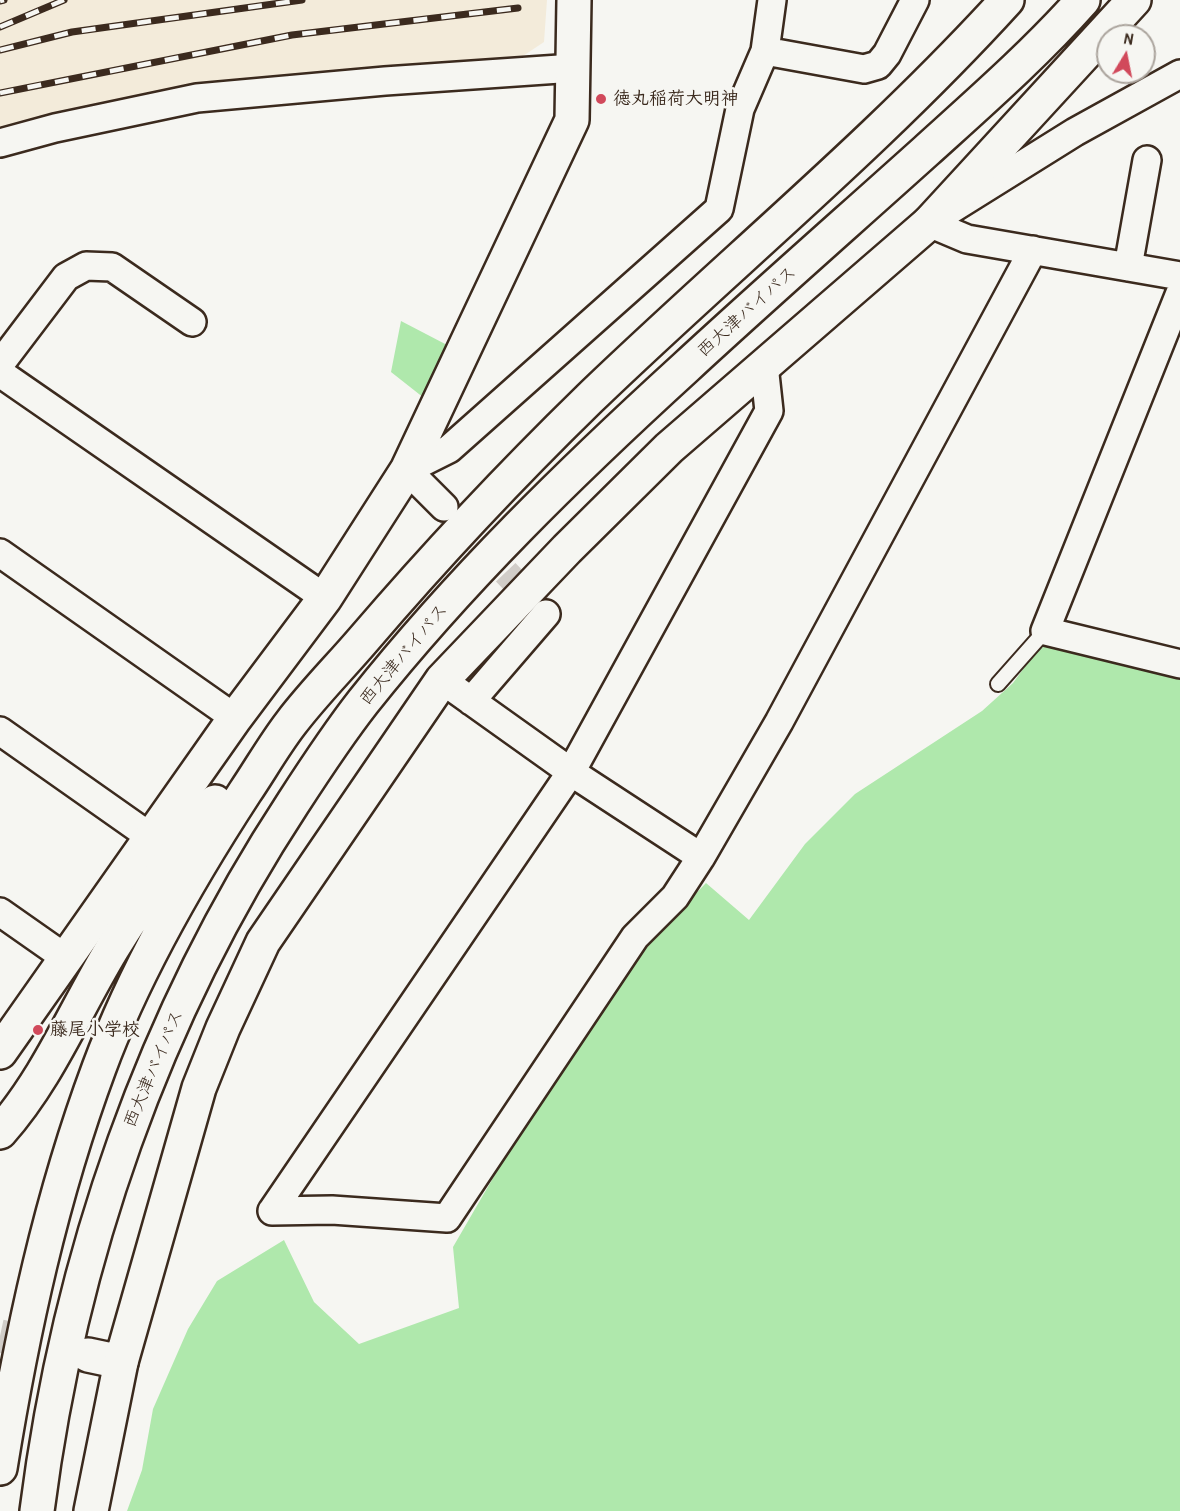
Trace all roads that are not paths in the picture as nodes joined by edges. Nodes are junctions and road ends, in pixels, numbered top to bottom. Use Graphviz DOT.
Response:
graph roads {
  1 [pos="574,0"];
  2 [pos="772,0"];
  3 [pos="915,0"];
  4 [pos="1007,0"];
  5 [pos="1083,0"];
  6 [pos="1134,0"];
  7 [pos="765,51"];
  8 [pos="574,68"];
  9 [pos="1180,74"];
  10 [pos="0,143"];
  11 [pos="1147,160"];
  12 [pos="929,223"];
  13 [pos="1033,250"];
  14 [pos="1128,267"];
  15 [pos="1180,276"];
  16 [pos="1180,293"];
  17 [pos="192,322"];
  18 [pos="0,364"];
  19 [pos="764,365"];
  20 [pos="0,374"];
  21 [pos="407,470"];
  22 [pos="444,507"];
  23 [pos="0,553"];
  24 [pos="325,598"];
  25 [pos="546,614"];
  26 [pos="1045,631"];
  27 [pos="1180,664"];
  28 [pos="442,680"];
  29 [pos="998,684"];
  30 [pos="471,701"];
  31 [pos="235,718"];
  32 [pos="291,724"];
  33 [pos="0,731"];
  34 [pos="571,772"];
  35 [pos="152,838"];
  36 [pos="701,857"];
  37 [pos="0,912"];
  38 [pos="66,959"];
  39 [pos="0,1052"];
  40 [pos="0,1132"];
  41 [pos="88,1355"];
  42 [pos="121,1362"];
  43 [pos="0,1468"];
  44 [pos="37,1511"];
  45 [pos="91,1511"];
  1 -- 8 [label="main road"];
  2 -- 7 [label="street"];
  3 -- 7 [label="street"];
  4 -- 32 [label="main road"];
  5 -- 44 [label="main road, 西大津バイパス"];
  6 -- 12 [label="main road"];
  7 -- 21 [label="street"];
  8 -- 10 [label="street"];
  8 -- 21 [label="main road"];
  9 -- 12 [label="street"];
  11 -- 14 [label="street"];
  12 -- 13 [label="street"];
  12 -- 19 [label="main road"];
  13 -- 14 [label="street"];
  13 -- 36 [label="street"];
  14 -- 15 [label="street"];
  16 -- 26 [label="street"];
  17 -- 18 [label="street"];
  19 -- 28 [label="main road"];
  19 -- 34 [label="street"];
  20 -- 24 [label="street"];
  21 -- 22 [label="street"];
  21 -- 24 [label="main road"];
  23 -- 31 [label="street"];
  24 -- 31 [label="main road"];
  25 -- 30 [label="street"];
  26 -- 27 [label="street"];
  26 -- 29 [label="lane"];
  28 -- 30 [label="street"];
  28 -- 42 [label="main road"];
  30 -- 34 [label="street"];
  31 -- 35 [label="main road"];
  32 -- 40 [label="main road"];
  32 -- 43 [label="main road"];
  33 -- 35 [label="street"];
  34 -- 36 [label="street"];
  34 -- 36 [label="street"];
  35 -- 38 [label="main road"];
  37 -- 38 [label="street"];
  38 -- 39 [label="main road"];
  41 -- 42 [label="main road"];
  42 -- 45 [label="main road"];
}
